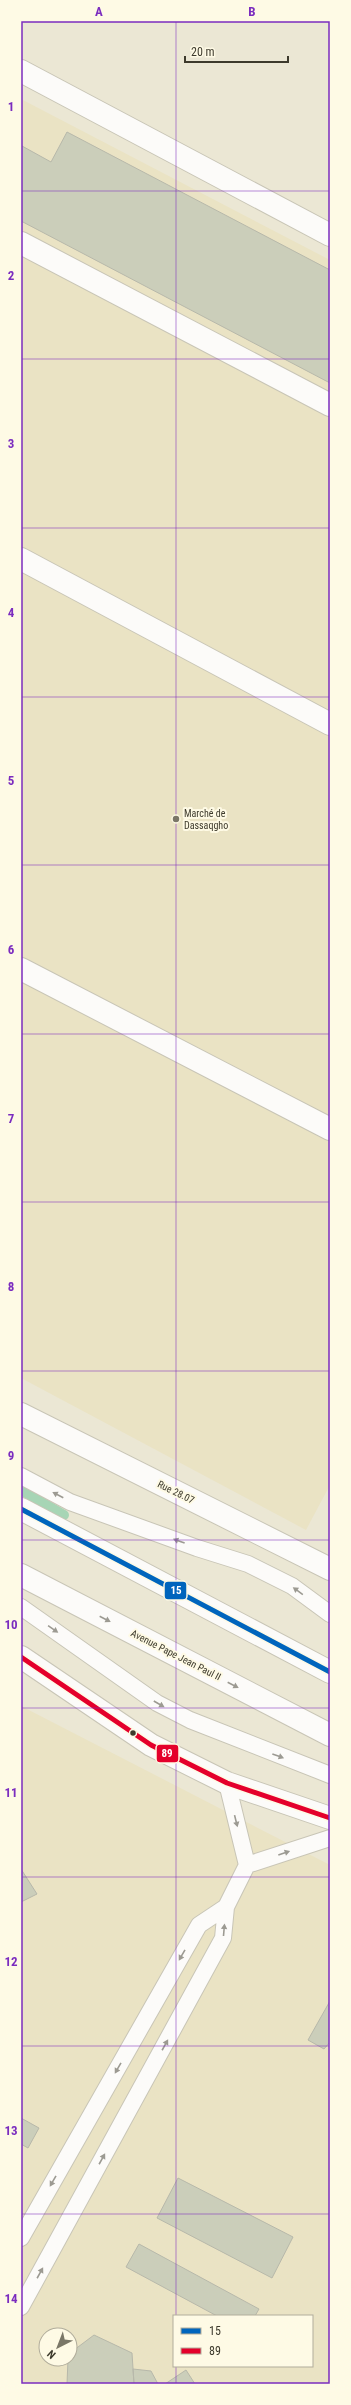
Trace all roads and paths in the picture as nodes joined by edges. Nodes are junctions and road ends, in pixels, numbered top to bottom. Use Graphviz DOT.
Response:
graph roads {
  1 [pos="21,71"];
  2 [pos="330,235"];
  3 [pos="21,243"];
  4 [pos="330,405"];
  5 [pos="21,559"];
  6 [pos="330,724"];
  7 [pos="21,968"];
  8 [pos="330,1129"];
  9 [pos="21,1414"];
  10 [pos="21,1476"];
  11 [pos="21,1509"];
  12 [pos="328,1564"];
  13 [pos="21,1575"];
  14 [pos="21,1607"];
  15 [pos="330,1614"];
  16 [pos="21,1657"];
  17 [pos="330,1672"];
  18 [pos="330,1735"];
  19 [pos="330,1775"];
  20 [pos="227,1783"];
  21 [pos="330,1818"];
  22 [pos="330,1838"];
  23 [pos="247,1865"];
  24 [pos="226,1907"];
  25 [pos="21,2238"];
  26 [pos="21,2307"];
  1 -- 2 [label="main road"];
  3 -- 4 [label="main road"];
  5 -- 6 [label="main road"];
  7 -- 8 [label="main road"];
  9 -- 12 [label="main road, Rue 28.07"];
  15 -- 10 [label="lane, one-way"];
  11 -- 17 [label="main road"];
  13 -- 18 [label="main road, Avenue Pape Jean Paul II, one-way"];
  14 -- 19 [label="lane, one-way"];
  16 -- 20 [label="main road"];
  20 -- 21 [label="main road"];
  20 -- 23 [label="lane, one-way"];
  23 -- 22 [label="lane, one-way"];
  23 -- 24 [label="lane"];
  24 -- 25 [label="lane, one-way"];
  26 -- 24 [label="lane, one-way"];
}
